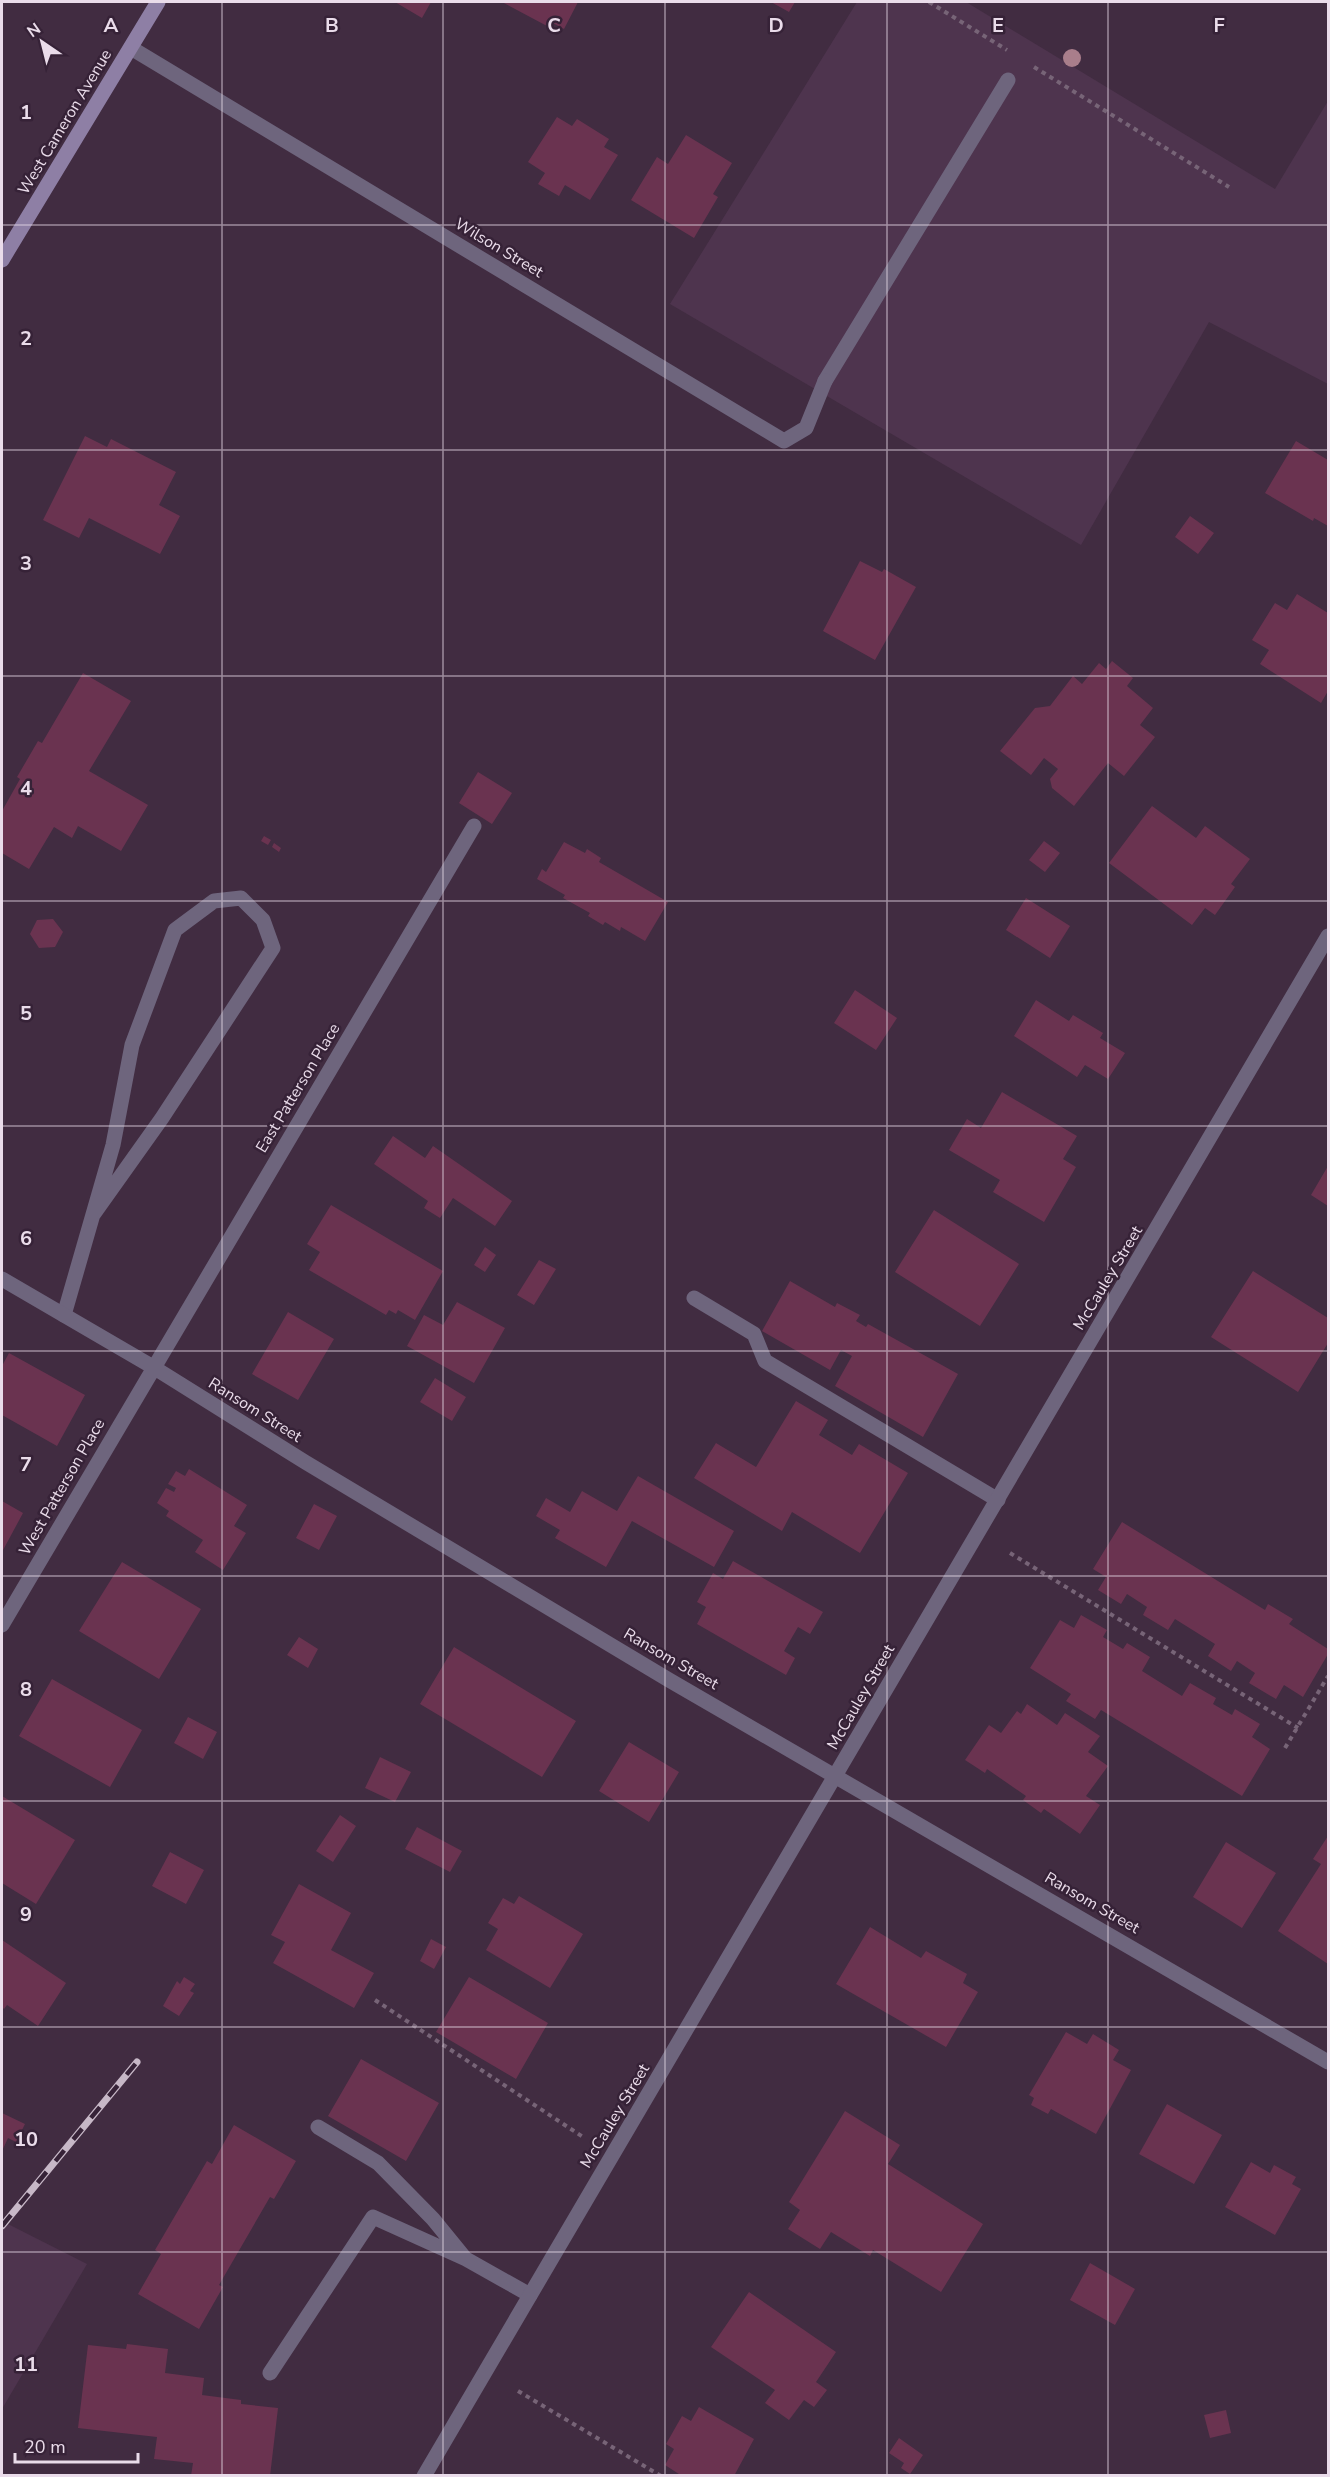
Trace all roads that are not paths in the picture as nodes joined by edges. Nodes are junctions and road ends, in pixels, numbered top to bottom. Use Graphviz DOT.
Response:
graph roads {
  1 [pos="158,2"];
  2 [pos="131,48"];
  3 [pos="1008,80"];
  4 [pos="2,260"];
  5 [pos="474,826"];
  6 [pos="1329,936"];
  7 [pos="93,1215"];
  8 [pos="2,1279"];
  9 [pos="694,1298"];
  10 [pos="64,1315"];
  11 [pos="153,1367"];
  12 [pos="998,1500"];
  13 [pos="2,1625"];
  14 [pos="835,1776"];
  15 [pos="1329,2062"];
  16 [pos="318,2127"];
  17 [pos="466,2259"];
  18 [pos="530,2295"];
  19 [pos="270,2373"];
  20 [pos="424,2475"];
  1 -- 2 [label="street, West Cameron Avenue"];
  2 -- 3 [label="street, Wilson Street"];
  2 -- 4 [label="street, West Cameron Avenue"];
  5 -- 11 [label="street, East Patterson Place"];
  6 -- 12 [label="street, McCauley Street"];
  7 -- 7 [label="street"];
  7 -- 10 [label="street"];
  8 -- 10 [label="street, Ransom Street"];
  9 -- 12 [label="street"];
  10 -- 11 [label="street, Ransom Street"];
  11 -- 13 [label="street, West Patterson Place"];
  11 -- 14 [label="street, Ransom Street"];
  12 -- 14 [label="street, McCauley Street"];
  14 -- 15 [label="street, Ransom Street"];
  14 -- 18 [label="street, McCauley Street"];
  16 -- 17 [label="street"];
  17 -- 18 [label="street"];
  17 -- 19 [label="street"];
  18 -- 20 [label="street, McCauley Street"];
}
